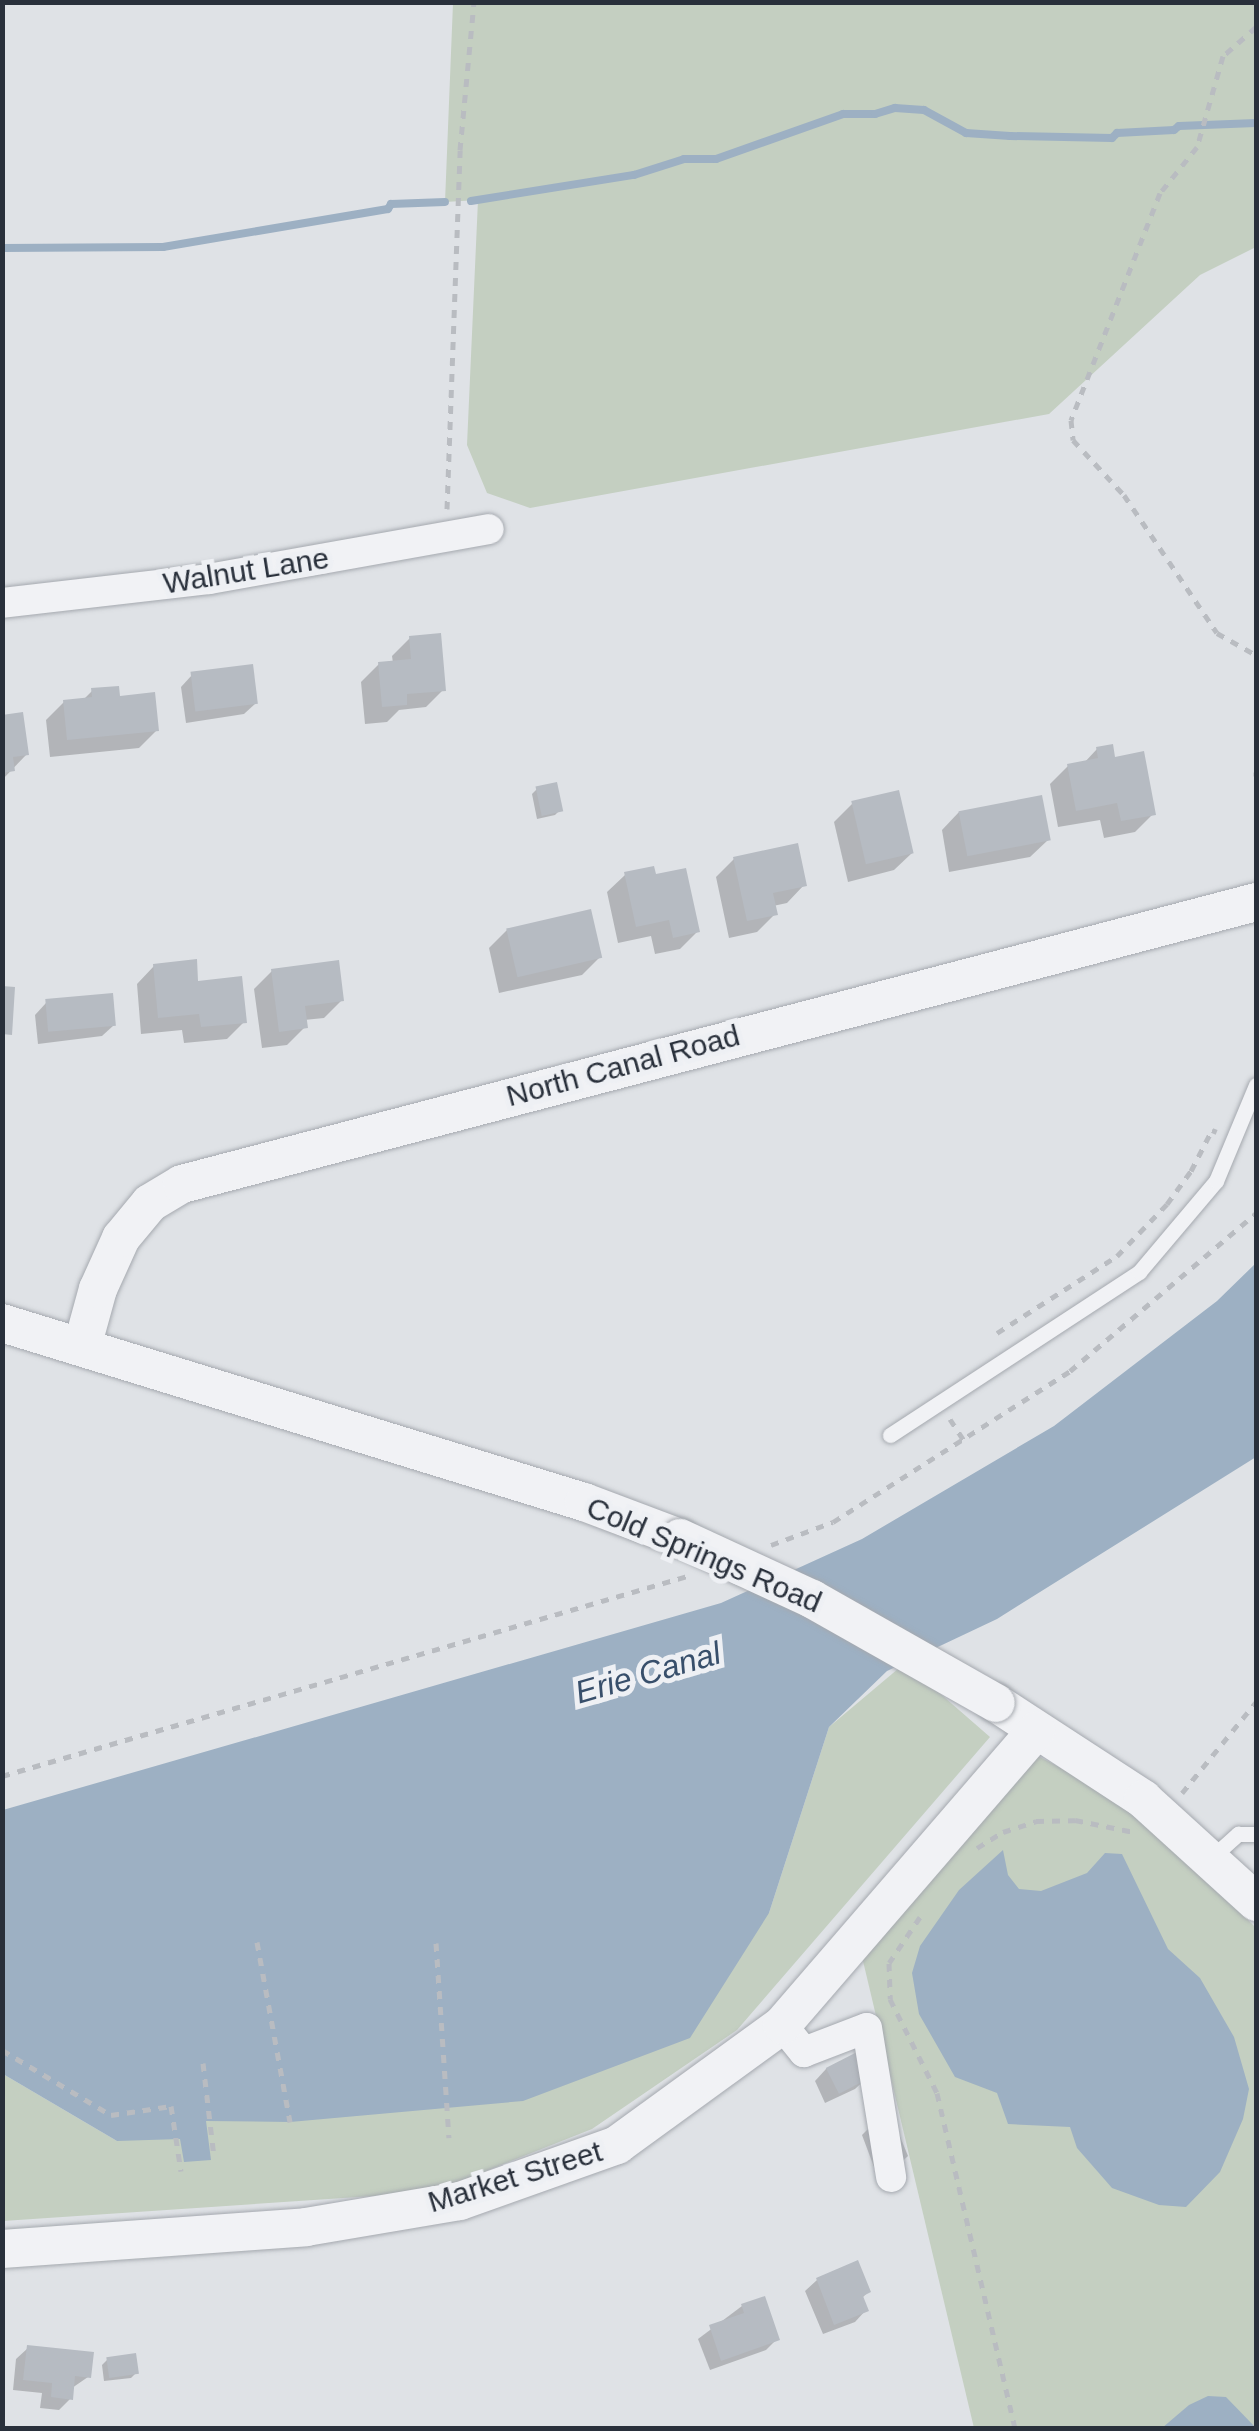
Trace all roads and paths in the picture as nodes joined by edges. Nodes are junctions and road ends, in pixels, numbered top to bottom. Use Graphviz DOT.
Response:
graph roads {
  1 [pos="474,2"];
  2 [pos="1256,26"];
  3 [pos="489,530"];
  4 [pos="446,537"];
  5 [pos="2,604"];
  6 [pos="1256,656"];
  7 [pos="1256,902"];
  8 [pos="1256,1085"];
  9 [pos="1237,1138"];
  10 [pos="2,1323"];
  11 [pos="997,1332"];
  12 [pos="82,1347"];
  13 [pos="890,1435"];
  14 [pos="1256,1702"];
  15 [pos="1036,1731"];
  16 [pos="1170,1806"];
  17 [pos="1146,1832"];
  18 [pos="1256,1834"];
  19 [pos="974,1850"];
  20 [pos="1210,1859"];
  21 [pos="929,1902"];
  22 [pos="1256,1902"];
  23 [pos="257,1942"];
  24 [pos="436,1943"];
  25 [pos="782,2026"];
  26 [pos="2,2050"];
  27 [pos="203,2062"];
  28 [pos="290,2122"];
  29 [pos="449,2138"];
  30 [pos="214,2156"];
  31 [pos="181,2172"];
  32 [pos="891,2177"];
  33 [pos="2,2249"];
  34 [pos="1015,2428"];
  1 -- 4 [label="path"];
  2 -- 6 [label="path"];
  3 -- 4 [label="street, Walnut Lane"];
  4 -- 5 [label="street, Walnut Lane"];
  7 -- 12 [label="street, North Canal Road"];
  8 -- 9 [label="lane"];
  9 -- 11 [label="path"];
  9 -- 13 [label="lane"];
  10 -- 12 [label="street, Cold Springs Road"];
  12 -- 15 [label="street, Cold Springs Road, bridge"];
  14 -- 16 [label="path"];
  15 -- 20 [label="street, Cold Springs Road"];
  15 -- 25 [label="street, Market Street"];
  17 -- 19 [label="path"];
  18 -- 20 [label="lane"];
  20 -- 22 [label="street, Cold Springs Road"];
  21 -- 34 [label="path"];
  23 -- 28 [label="path"];
  24 -- 29 [label="path"];
  25 -- 32 [label="street"];
  25 -- 33 [label="street, Market Street"];
  26 -- 31 [label="path"];
  27 -- 30 [label="path"];
}
